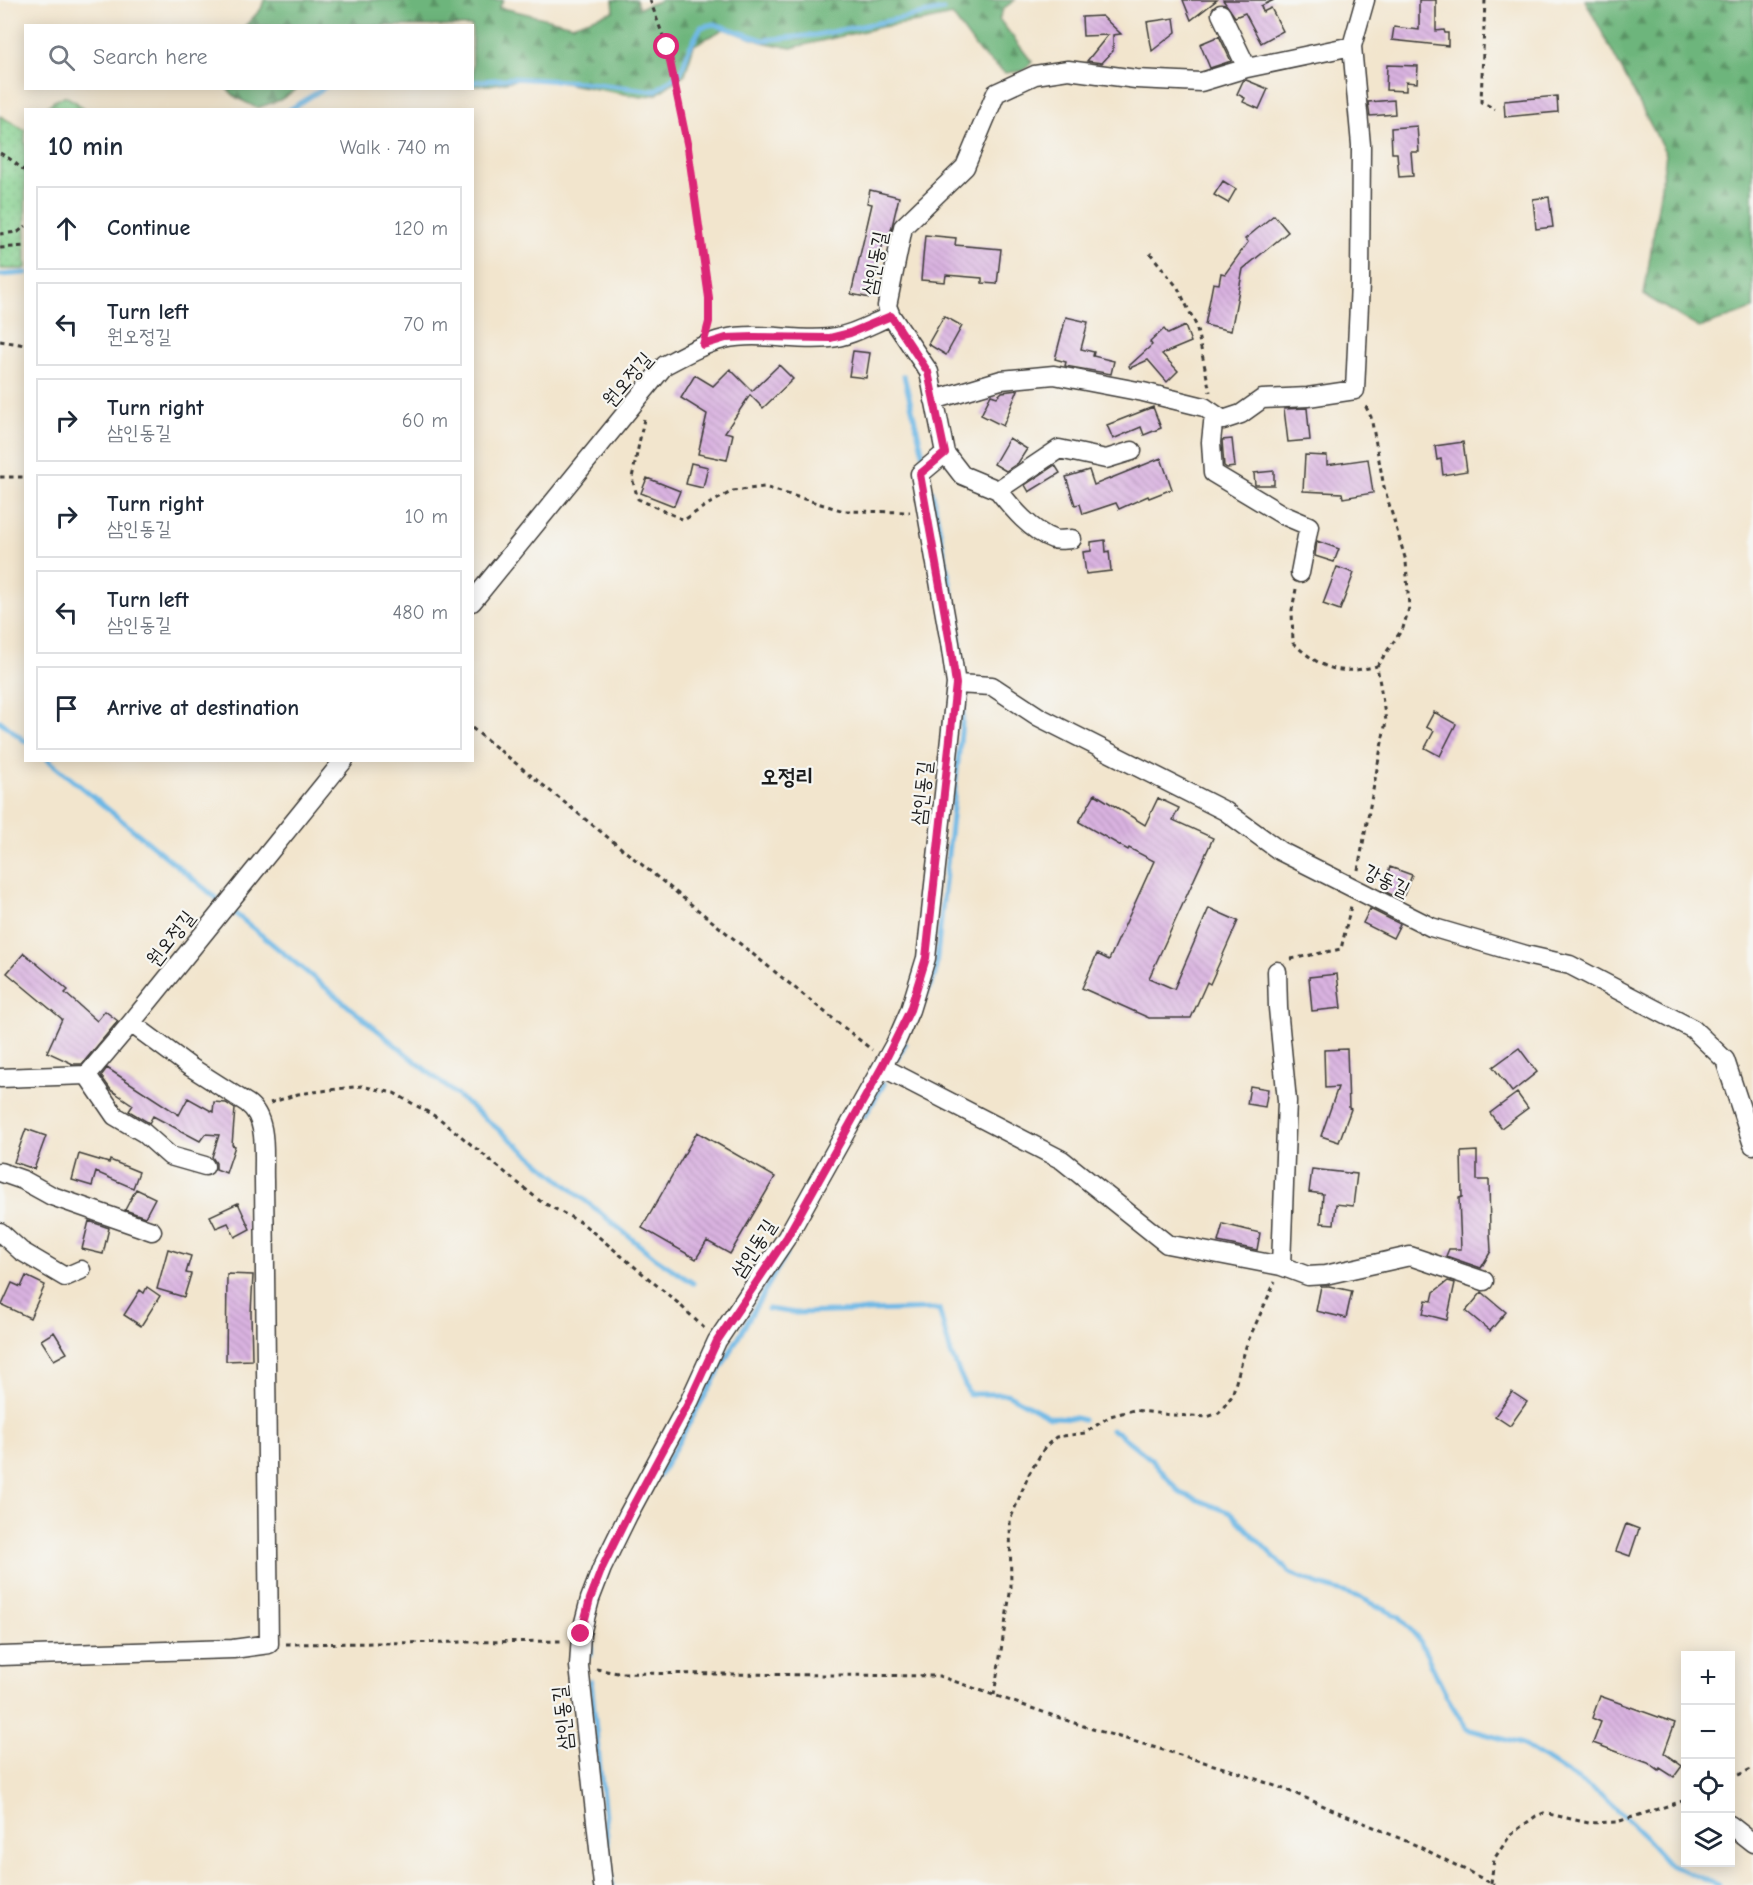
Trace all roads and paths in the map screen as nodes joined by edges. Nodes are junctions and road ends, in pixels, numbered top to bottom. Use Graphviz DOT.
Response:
graph roads {
  1 [pos="650,0"];
  2 [pos="1365,0"];
  3 [pos="1485,0"];
  4 [pos="1221,14"];
  5 [pos="1352,46"];
  6 [pos="1247,68"];
  7 [pos="1495,109"];
  8 [pos="0,153"];
  9 [pos="24,170"];
  10 [pos="24,228"];
  11 [pos="0,234"];
  12 [pos="24,246"];
  13 [pos="0,248"];
  14 [pos="1150,254"];
  15 [pos="891,316"];
  16 [pos="0,341"];
  17 [pos="24,345"];
  18 [pos="703,345"];
  19 [pos="1355,386"];
  20 [pos="934,400"];
  21 [pos="1214,414"];
  22 [pos="645,417"];
  23 [pos="1132,451"];
  24 [pos="945,453"];
  25 [pos="0,477"];
  26 [pos="24,477"];
  27 [pos="998,490"];
  28 [pos="927,512"];
  29 [pos="1072,539"];
  30 [pos="1300,573"];
  31 [pos="474,600"];
  32 [pos="1377,666"];
  33 [pos="956,684"];
  34 [pos="474,730"];
  35 [pos="342,762"];
  36 [pos="1355,889"];
  37 [pos="1276,971"];
  38 [pos="131,1023"];
  39 [pos="884,1064"];
  40 [pos="87,1075"];
  41 [pos="0,1078"];
  42 [pos="254,1108"];
  43 [pos="1753,1145"];
  44 [pos="205,1166"];
  45 [pos="0,1172"];
  46 [pos="153,1231"];
  47 [pos="0,1232"];
  48 [pos="1281,1266"];
  49 [pos="81,1270"];
  50 [pos="1484,1281"];
  51 [pos="717,1341"];
  52 [pos="580,1641"];
  53 [pos="269,1644"];
  54 [pos="0,1656"];
  55 [pos="579,1666"];
  56 [pos="994,1695"];
  57 [pos="1753,1768"];
  58 [pos="1735,1777"];
  59 [pos="1681,1802"];
  60 [pos="1735,1828"];
  61 [pos="1753,1843"];
  62 [pos="1493,1884"];
  63 [pos="603,1885"];
  1 -- 18 [label="path"];
  2 -- 5 [label="street"];
  3 -- 7 [label="path"];
  4 -- 6 [label="street"];
  5 -- 6 [label="street, 삼인동길"];
  5 -- 19 [label="street"];
  6 -- 15 [label="street, 삼인동길"];
  8 -- 9 [label="path"];
  10 -- 11 [label="path"];
  12 -- 13 [label="path"];
  14 -- 21 [label="path"];
  15 -- 18 [label="street, 원오정길"];
  15 -- 20 [label="street, 삼인동길"];
  16 -- 17 [label="path"];
  18 -- 31 [label="street, 원오정길"];
  19 -- 21 [label="street"];
  19 -- 32 [label="path"];
  20 -- 21 [label="street"];
  20 -- 24 [label="street, 삼인동길"];
  21 -- 30 [label="street"];
  22 -- 28 [label="path"];
  23 -- 27 [label="street"];
  24 -- 27 [label="street"];
  24 -- 28 [label="street, 삼인동길"];
  25 -- 26 [label="path"];
  27 -- 29 [label="street"];
  28 -- 33 [label="street, 삼인동길"];
  30 -- 32 [label="path"];
  32 -- 36 [label="path"];
  33 -- 36 [label="street, 강동길"];
  33 -- 39 [label="street, 삼인동길"];
  34 -- 39 [label="path"];
  35 -- 38 [label="street, 원오정길"];
  36 -- 37 [label="path"];
  36 -- 43 [label="street, 강동길"];
  37 -- 48 [label="street"];
  38 -- 40 [label="street, 원오정길"];
  38 -- 42 [label="street"];
  39 -- 48 [label="street"];
  39 -- 51 [label="street, 삼인동길"];
  40 -- 41 [label="street"];
  40 -- 44 [label="street"];
  42 -- 51 [label="path"];
  42 -- 53 [label="street"];
  45 -- 46 [label="street"];
  47 -- 49 [label="street"];
  48 -- 50 [label="street"];
  48 -- 56 [label="path"];
  51 -- 52 [label="street, 삼인동길"];
  52 -- 53 [label="path"];
  52 -- 55 [label="street, 삼인동길"];
  53 -- 54 [label="street"];
  55 -- 56 [label="path"];
  55 -- 63 [label="street, 삼인동길"];
  56 -- 62 [label="path"];
  57 -- 58 [label="path"];
  59 -- 62 [label="path"];
  60 -- 61 [label="street"];
}
